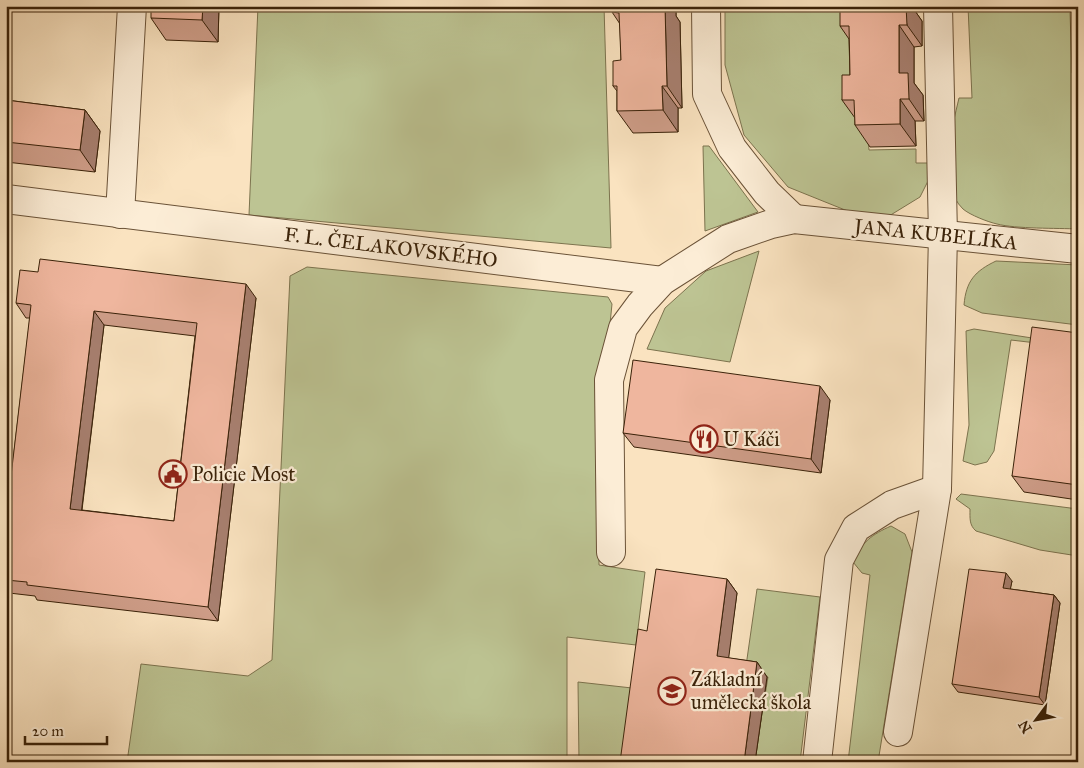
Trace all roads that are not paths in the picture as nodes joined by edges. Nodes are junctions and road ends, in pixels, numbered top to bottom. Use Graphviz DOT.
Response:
graph roads {
  1 [pos="132,6"];
  2 [pos="706,6"];
  3 [pos="938,6"];
  4 [pos="6,200"];
  5 [pos="120,214"];
  6 [pos="794,219"];
  7 [pos="943,235"];
  8 [pos="1078,249"];
  9 [pos="662,280"];
  10 [pos="937,489"];
  11 [pos="611,552"];
  12 [pos="898,732"];
  13 [pos="817,762"];
  1 -- 5 [label="street"];
  2 -- 6 [label="street"];
  3 -- 7 [label="street"];
  4 -- 5 [label="street, F. L. ČELAKOVSKÉHO"];
  5 -- 9 [label="street, F. L. ČELAKOVSKÉHO"];
  6 -- 7 [label="street, JANA KUBELÍKA"];
  6 -- 9 [label="street, JANA KUBELÍKA"];
  7 -- 8 [label="street, JANA KUBELÍKA"];
  7 -- 10 [label="street"];
  9 -- 11 [label="street, JANA KUBELÍKA"];
  10 -- 12 [label="street"];
  10 -- 13 [label="street"];
}
